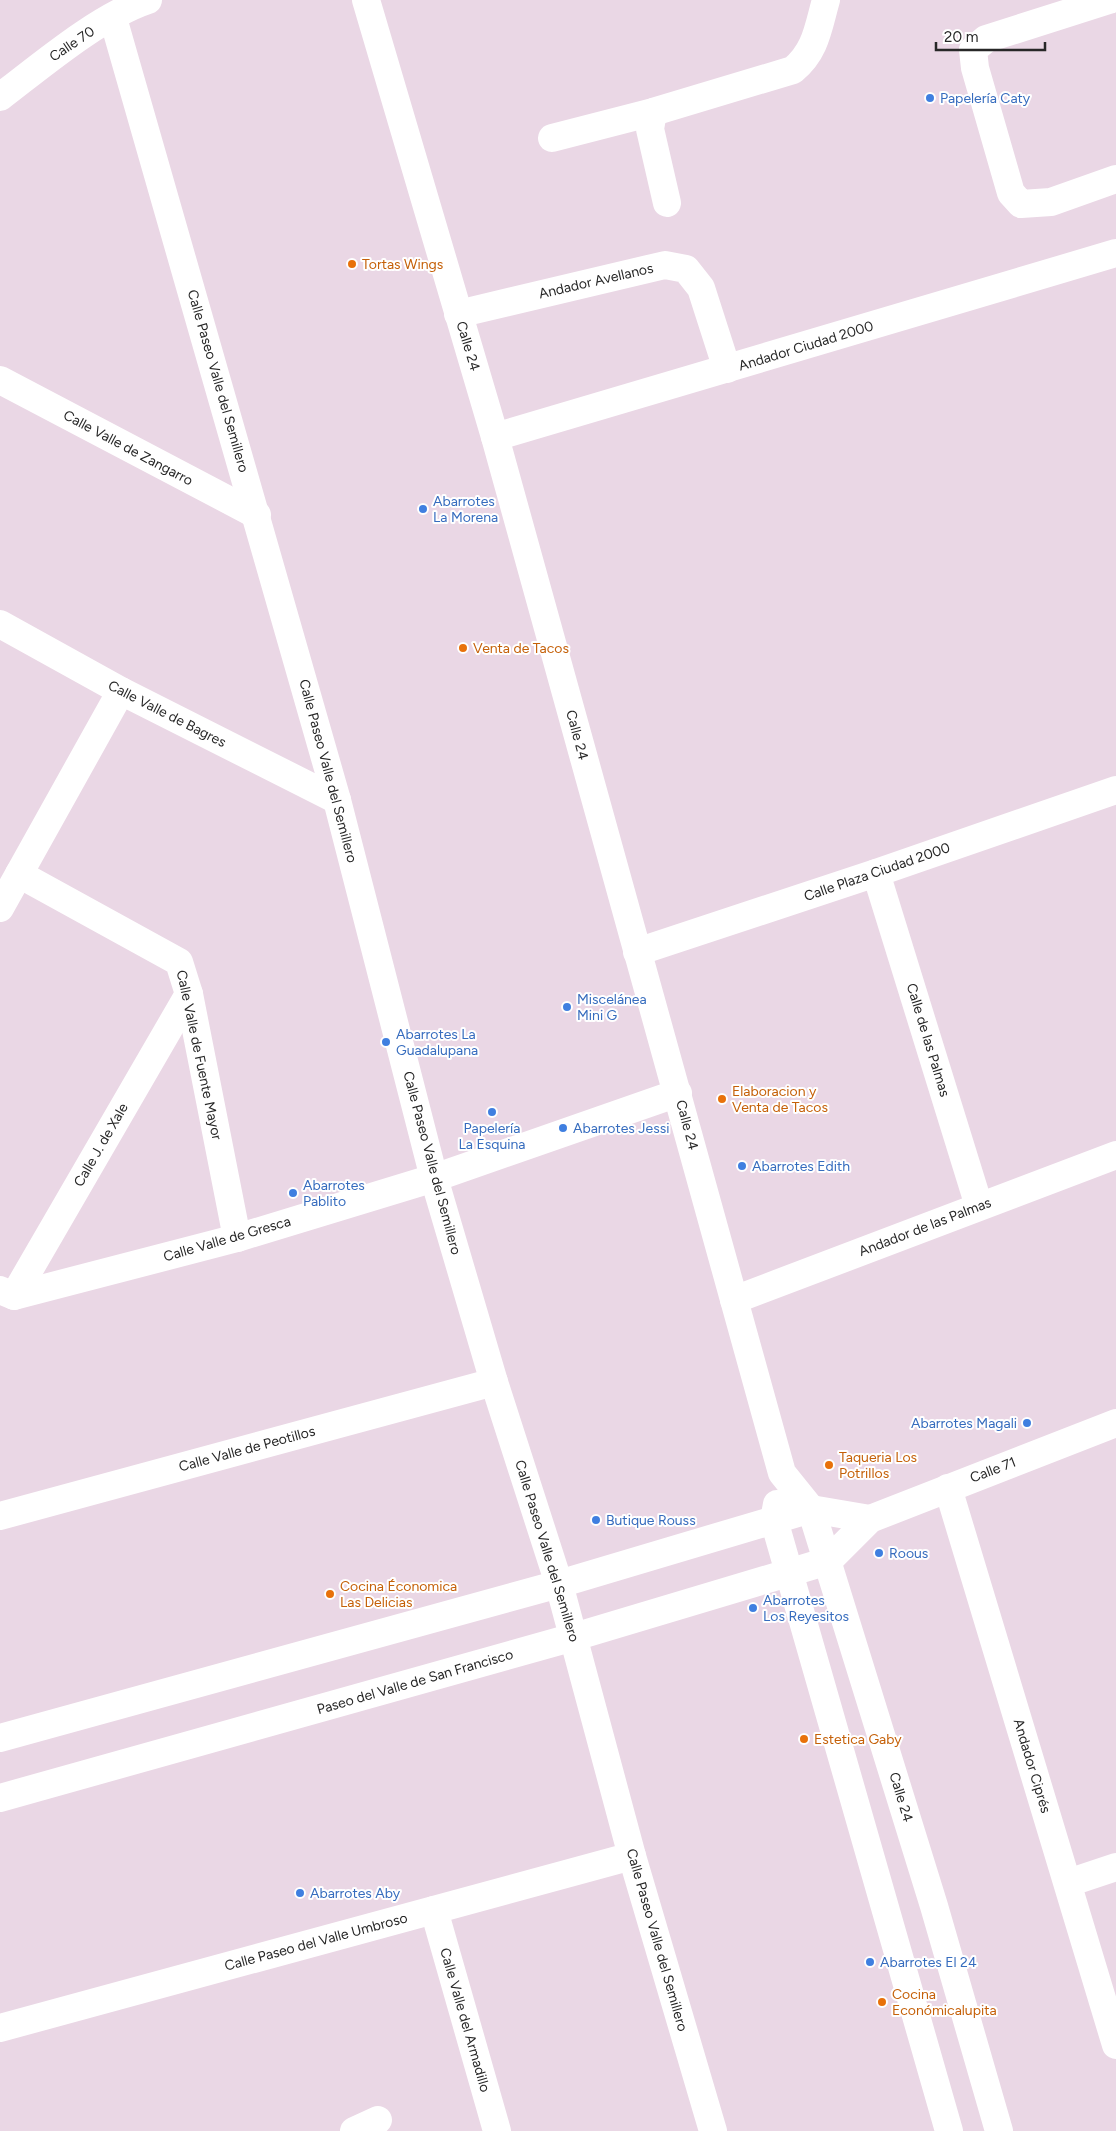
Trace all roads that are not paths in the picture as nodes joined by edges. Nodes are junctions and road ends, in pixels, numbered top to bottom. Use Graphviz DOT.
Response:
graph roads {
  1 [pos="366,0"];
  2 [pos="826,0"];
  3 [pos="1109,0"];
  4 [pos="143,1"];
  5 [pos="113,18"];
  6 [pos="0,97"];
  7 [pos="653,112"];
  8 [pos="552,138"];
  9 [pos="1113,187"];
  10 [pos="667,203"];
  11 [pos="1116,253"];
  12 [pos="458,314"];
  13 [pos="727,369"];
  14 [pos="0,380"];
  15 [pos="495,436"];
  16 [pos="257,515"];
  17 [pos="0,624"];
  18 [pos="121,691"];
  19 [pos="1116,790"];
  20 [pos="337,800"];
  21 [pos="876,873"];
  22 [pos="19,874"];
  23 [pos="0,908"];
  24 [pos="637,952"];
  25 [pos="189,994"];
  26 [pos="678,1093"];
  27 [pos="1116,1155"];
  28 [pos="434,1178"];
  29 [pos="980,1206"];
  30 [pos="237,1238"];
  31 [pos="7,1293"];
  32 [pos="734,1300"];
  33 [pos="494,1382"];
  34 [pos="1116,1423"];
  35 [pos="782,1473"];
  36 [pos="948,1488"];
  37 [pos="811,1509"];
  38 [pos="0,1516"];
  39 [pos="774,1520"];
  40 [pos="870,1520"];
  41 [pos="828,1561"];
  42 [pos="790,1573"];
  43 [pos="559,1584"];
  44 [pos="574,1637"];
  45 [pos="0,1738"];
  46 [pos="0,1798"];
  47 [pos="632,1856"];
  48 [pos="1116,1867"];
  49 [pos="1068,1883"];
  50 [pos="434,1910"];
  51 [pos="0,2028"];
  52 [pos="1116,2045"];
  53 [pos="497,2131"];
  54 [pos="713,2131"];
  55 [pos="949,2131"];
  56 [pos="999,2131"];
  1 -- 12 [label="street, Calle 24"];
  2 -- 7 [label="street"];
  3 -- 9 [label="street"];
  4 -- 5 [label="street, Calle 70"];
  5 -- 6 [label="street, Calle 70"];
  5 -- 16 [label="street, Calle Paseo Valle del Semillero"];
  7 -- 8 [label="street"];
  7 -- 10 [label="street"];
  11 -- 13 [label="street, Andador Ciudad 2000"];
  12 -- 13 [label="street, Andador Avellanos"];
  12 -- 15 [label="street, Calle 24"];
  13 -- 15 [label="street, Andador Ciudad 2000"];
  14 -- 16 [label="street, Calle Valle de Zangarro"];
  15 -- 24 [label="street, Calle 24"];
  16 -- 20 [label="street, Calle Paseo Valle del Semillero"];
  17 -- 18 [label="street, Calle Valle de Bagres"];
  18 -- 20 [label="street, Calle Valle de Bagres"];
  18 -- 22 [label="street"];
  19 -- 21 [label="street, Calle Plaza Ciudad 2000"];
  20 -- 28 [label="street, Calle Paseo Valle del Semillero"];
  21 -- 24 [label="street, Calle Plaza Ciudad 2000"];
  21 -- 29 [label="street, Calle de las Palmas"];
  22 -- 23 [label="street"];
  22 -- 25 [label="street, Calle Valle de Fuente Mayor"];
  24 -- 26 [label="street, Calle 24"];
  25 -- 30 [label="street, Calle Valle de Fuente Mayor"];
  25 -- 31 [label="street, Calle J. de Xale"];
  26 -- 28 [label="street, Calle Valle de Gresca"];
  26 -- 32 [label="street, Calle 24"];
  27 -- 29 [label="street, Andador de las Palmas"];
  28 -- 30 [label="street, Calle Valle de Gresca"];
  28 -- 33 [label="street, Calle Paseo Valle del Semillero"];
  29 -- 32 [label="street, Andador de las Palmas"];
  30 -- 31 [label="street, Calle Valle de Gresca"];
  32 -- 35 [label="street, Calle 24"];
  33 -- 38 [label="street, Calle Valle de Peotillos"];
  33 -- 43 [label="street, Calle Paseo Valle del Semillero"];
  34 -- 36 [label="street, Calle 71"];
  35 -- 37 [label="street, Calle 24"];
  35 -- 39 [label="street, Calle 24"];
  36 -- 40 [label="street, Calle 71"];
  36 -- 49 [label="street, Andador Ciprés"];
  37 -- 39 [label="street"];
  37 -- 40 [label="street"];
  37 -- 41 [label="street, Calle 24"];
  39 -- 42 [label="street, Calle 24"];
  39 -- 43 [label="street"];
  40 -- 41 [label="street, Calle 71"];
  41 -- 42 [label="street, Paseo del Valle de San Francisco"];
  41 -- 56 [label="street, Calle 24"];
  42 -- 44 [label="street, Paseo del Valle de San Francisco"];
  42 -- 55 [label="street, Calle 24"];
  43 -- 44 [label="street, Calle Paseo Valle del Semillero"];
  43 -- 45 [label="street"];
  44 -- 46 [label="street, Paseo del Valle de San Francisco"];
  44 -- 47 [label="street, Calle Paseo Valle del Semillero"];
  47 -- 50 [label="street, Calle Paseo del Valle Umbroso"];
  47 -- 54 [label="street, Calle Paseo Valle del Semillero"];
  48 -- 49 [label="street"];
  49 -- 52 [label="street, Andador Ciprés"];
  50 -- 51 [label="street, Calle Paseo del Valle Umbroso"];
  50 -- 53 [label="street, Calle Valle del Armadillo"];
}
